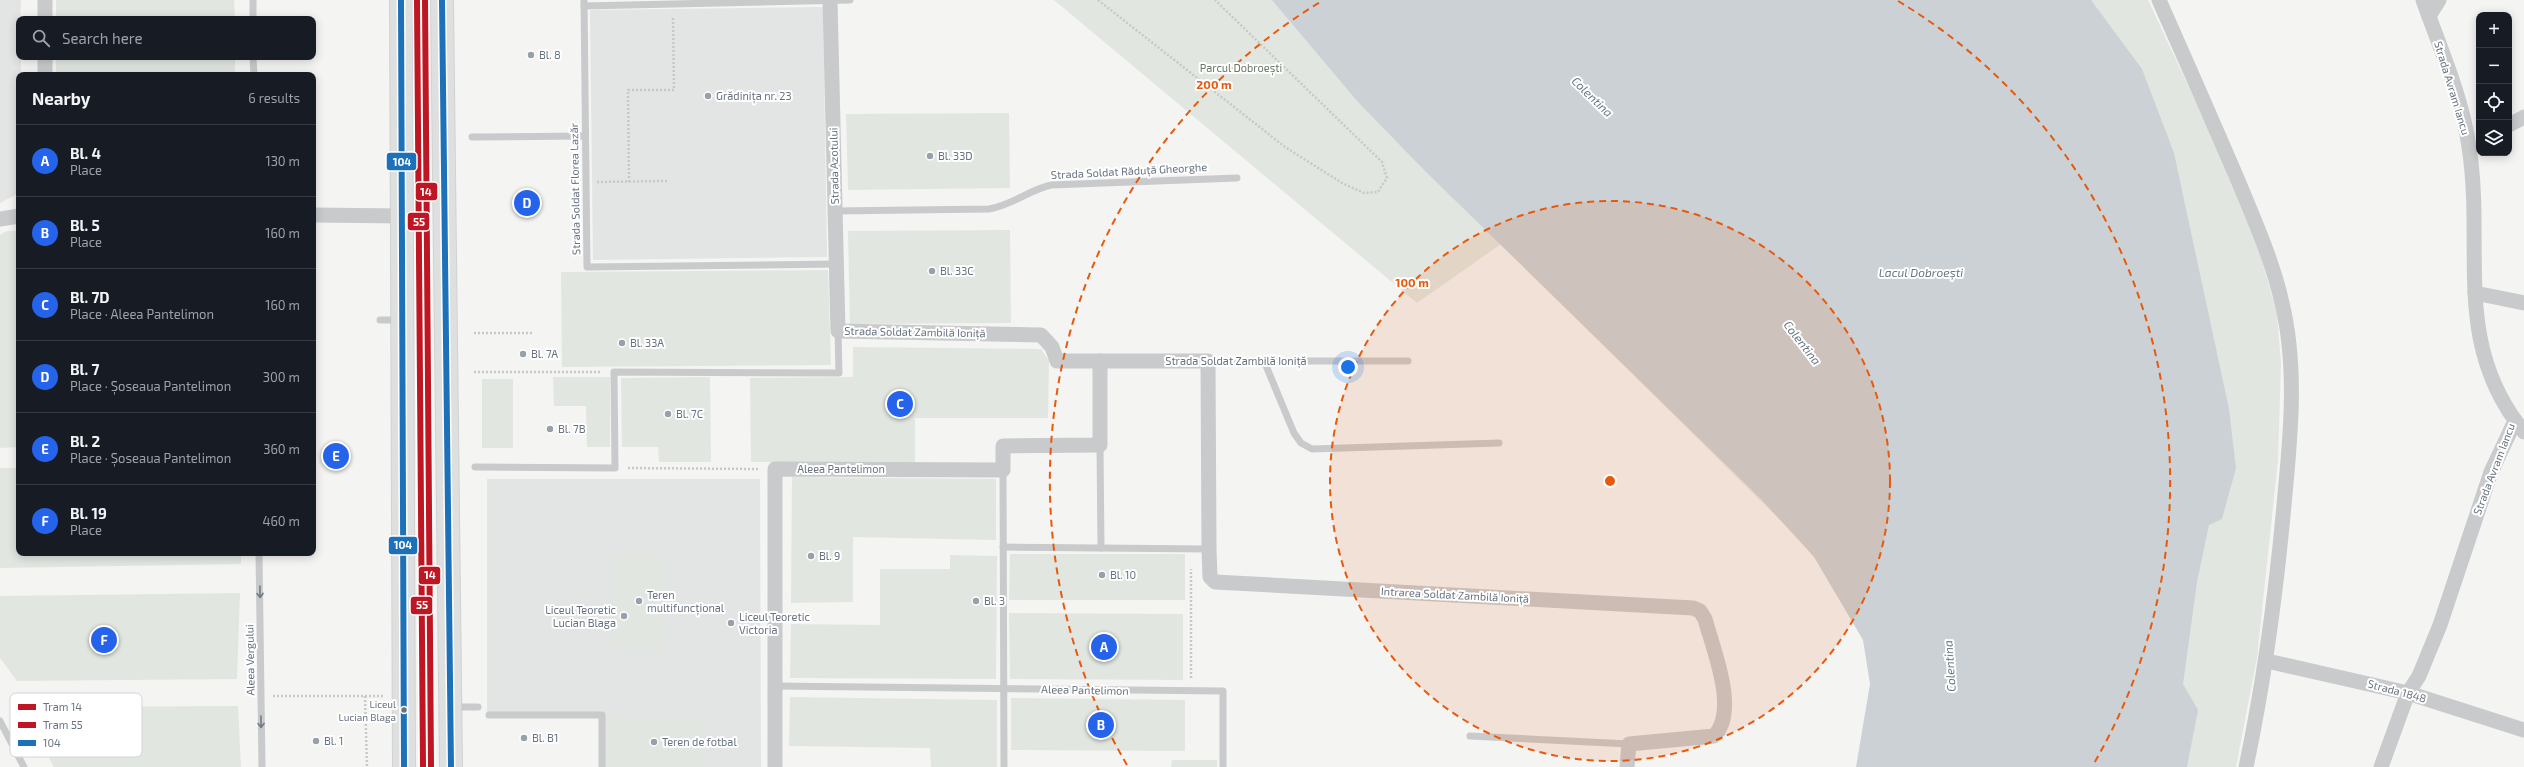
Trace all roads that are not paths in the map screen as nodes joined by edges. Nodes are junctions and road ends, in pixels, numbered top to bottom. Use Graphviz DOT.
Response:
graph roads {
  1 [pos="45,0"];
  2 [pos="253,0"];
  3 [pos="401,0"];
  4 [pos="442,0"];
  5 [pos="830,0"];
  6 [pos="850,0"];
  7 [pos="2159,0"];
  8 [pos="2423,0"];
  9 [pos="2439,0"];
  10 [pos="584,3"];
  11 [pos="45,16"];
  12 [pos="253,16"];
  13 [pos="2429,16"];
  14 [pos="45,60"];
  15 [pos="253,60"];
  16 [pos="45,72"];
  17 [pos="254,72"];
  18 [pos="2524,117"];
  19 [pos="2512,123"];
  20 [pos="585,136"];
  21 [pos="472,137"];
  22 [pos="2474,144"];
  23 [pos="1238,178"];
  24 [pos="835,211"];
  25 [pos="316,215"];
  26 [pos="16,216"];
  27 [pos="402,216"];
  28 [pos="0,219"];
  29 [pos="836,264"];
  30 [pos="2475,293"];
  31 [pos="2524,302"];
  32 [pos="380,320"];
  33 [pos="403,320"];
  34 [pos="838,331"];
  35 [pos="1100,361"];
  36 [pos="1208,361"];
  37 [pos="1264,361"];
  38 [pos="1408,361"];
  39 [pos="2519,426"];
  40 [pos="1499,443"];
  41 [pos="1100,445"];
  42 [pos="475,467"];
  43 [pos="1003,470"];
  44 [pos="1003,547"];
  45 [pos="1101,548"];
  46 [pos="1209,549"];
  47 [pos="259,556"];
  48 [pos="2267,661"];
  49 [pos="775,686"];
  50 [pos="1004,689"];
  51 [pos="2408,693"];
  52 [pos="450,707"];
  53 [pos="478,707"];
  54 [pos="489,715"];
  55 [pos="0,721"];
  56 [pos="2524,730"];
  57 [pos="1470,736"];
  58 [pos="10,740"];
  59 [pos="1629,744"];
  60 [pos="19,757"];
  61 [pos="24,767"];
  62 [pos="262,767"];
  63 [pos="404,767"];
  64 [pos="451,767"];
  65 [pos="602,767"];
  66 [pos="775,767"];
  67 [pos="1004,767"];
  68 [pos="1223,767"];
  69 [pos="1628,767"];
  70 [pos="2246,767"];
  71 [pos="2381,767"];
  1 -- 11 [label="street"];
  2 -- 12 [label="lane"];
  3 -- 27 [label="main road"];
  4 -- 52 [label="main road"];
  5 -- 6 [label="lane, Strada Soldat Florea Lazăr"];
  5 -- 10 [label="lane, Strada Soldat Florea Lazăr"];
  5 -- 24 [label="street, Strada Azotului"];
  7 -- 48 [label="street"];
  8 -- 13 [label="street, Strada Avram Iancu"];
  9 -- 13 [label="street"];
  10 -- 20 [label="lane, Strada Soldat Florea Lazăr"];
  13 -- 22 [label="street, Strada Avram Iancu"];
  14 -- 16 [label="street"];
  15 -- 17 [label="lane"];
  18 -- 19 [label="street"];
  20 -- 21 [label="lane"];
  20 -- 29 [label="lane, Strada Soldat Florea Lazăr"];
  22 -- 30 [label="street, Strada Avram Iancu"];
  23 -- 24 [label="lane, Strada Soldat Răduță Gheorghe"];
  24 -- 29 [label="street, Strada Azotului"];
  25 -- 27 [label="street"];
  26 -- 28 [label="street"];
  27 -- 33 [label="main road"];
  29 -- 34 [label="street, Strada Azotului"];
  30 -- 31 [label="street"];
  30 -- 39 [label="street, Strada Avram Iancu"];
  32 -- 33 [label="lane"];
  33 -- 63 [label="main road"];
  34 -- 35 [label="street, Strada Soldat Zambilă Ioniță"];
  34 -- 42 [label="lane, Strada Soldat Zambilă Ioniță"];
  35 -- 36 [label="street, Strada Soldat Zambilă Ioniță"];
  35 -- 41 [label="street"];
  36 -- 37 [label="lane, Strada Soldat Zambilă Ioniță"];
  36 -- 46 [label="street, Intrarea Soldat Zambilă Ioniță"];
  37 -- 38 [label="lane, Strada Soldat Zambilă Ioniță"];
  37 -- 40 [label="lane"];
  39 -- 51 [label="street, Strada Avram Iancu"];
  41 -- 43 [label="street"];
  41 -- 45 [label="lane"];
  43 -- 44 [label="lane"];
  43 -- 49 [label="street, Aleea Pantelimon"];
  44 -- 45 [label="lane"];
  44 -- 50 [label="lane"];
  45 -- 46 [label="lane"];
  46 -- 59 [label="street, Intrarea Soldat Zambilă Ioniță"];
  47 -- 62 [label="lane, Aleea Vergului, one-way"];
  48 -- 51 [label="street, Strada 1848"];
  48 -- 70 [label="street"];
  49 -- 50 [label="lane, Aleea Pantelimon"];
  49 -- 66 [label="street"];
  50 -- 67 [label="lane"];
  50 -- 68 [label="lane, Aleea Pantelimon"];
  51 -- 56 [label="street, Strada 1848"];
  51 -- 71 [label="street, Strada Avram Iancu"];
  52 -- 53 [label="lane"];
  52 -- 64 [label="main road"];
  54 -- 65 [label="lane"];
  55 -- 58 [label="lane"];
  57 -- 59 [label="lane, Intrarea Soldat Zambilă Ioniță"];
  59 -- 69 [label="street"];
  60 -- 61 [label="lane"];
}
